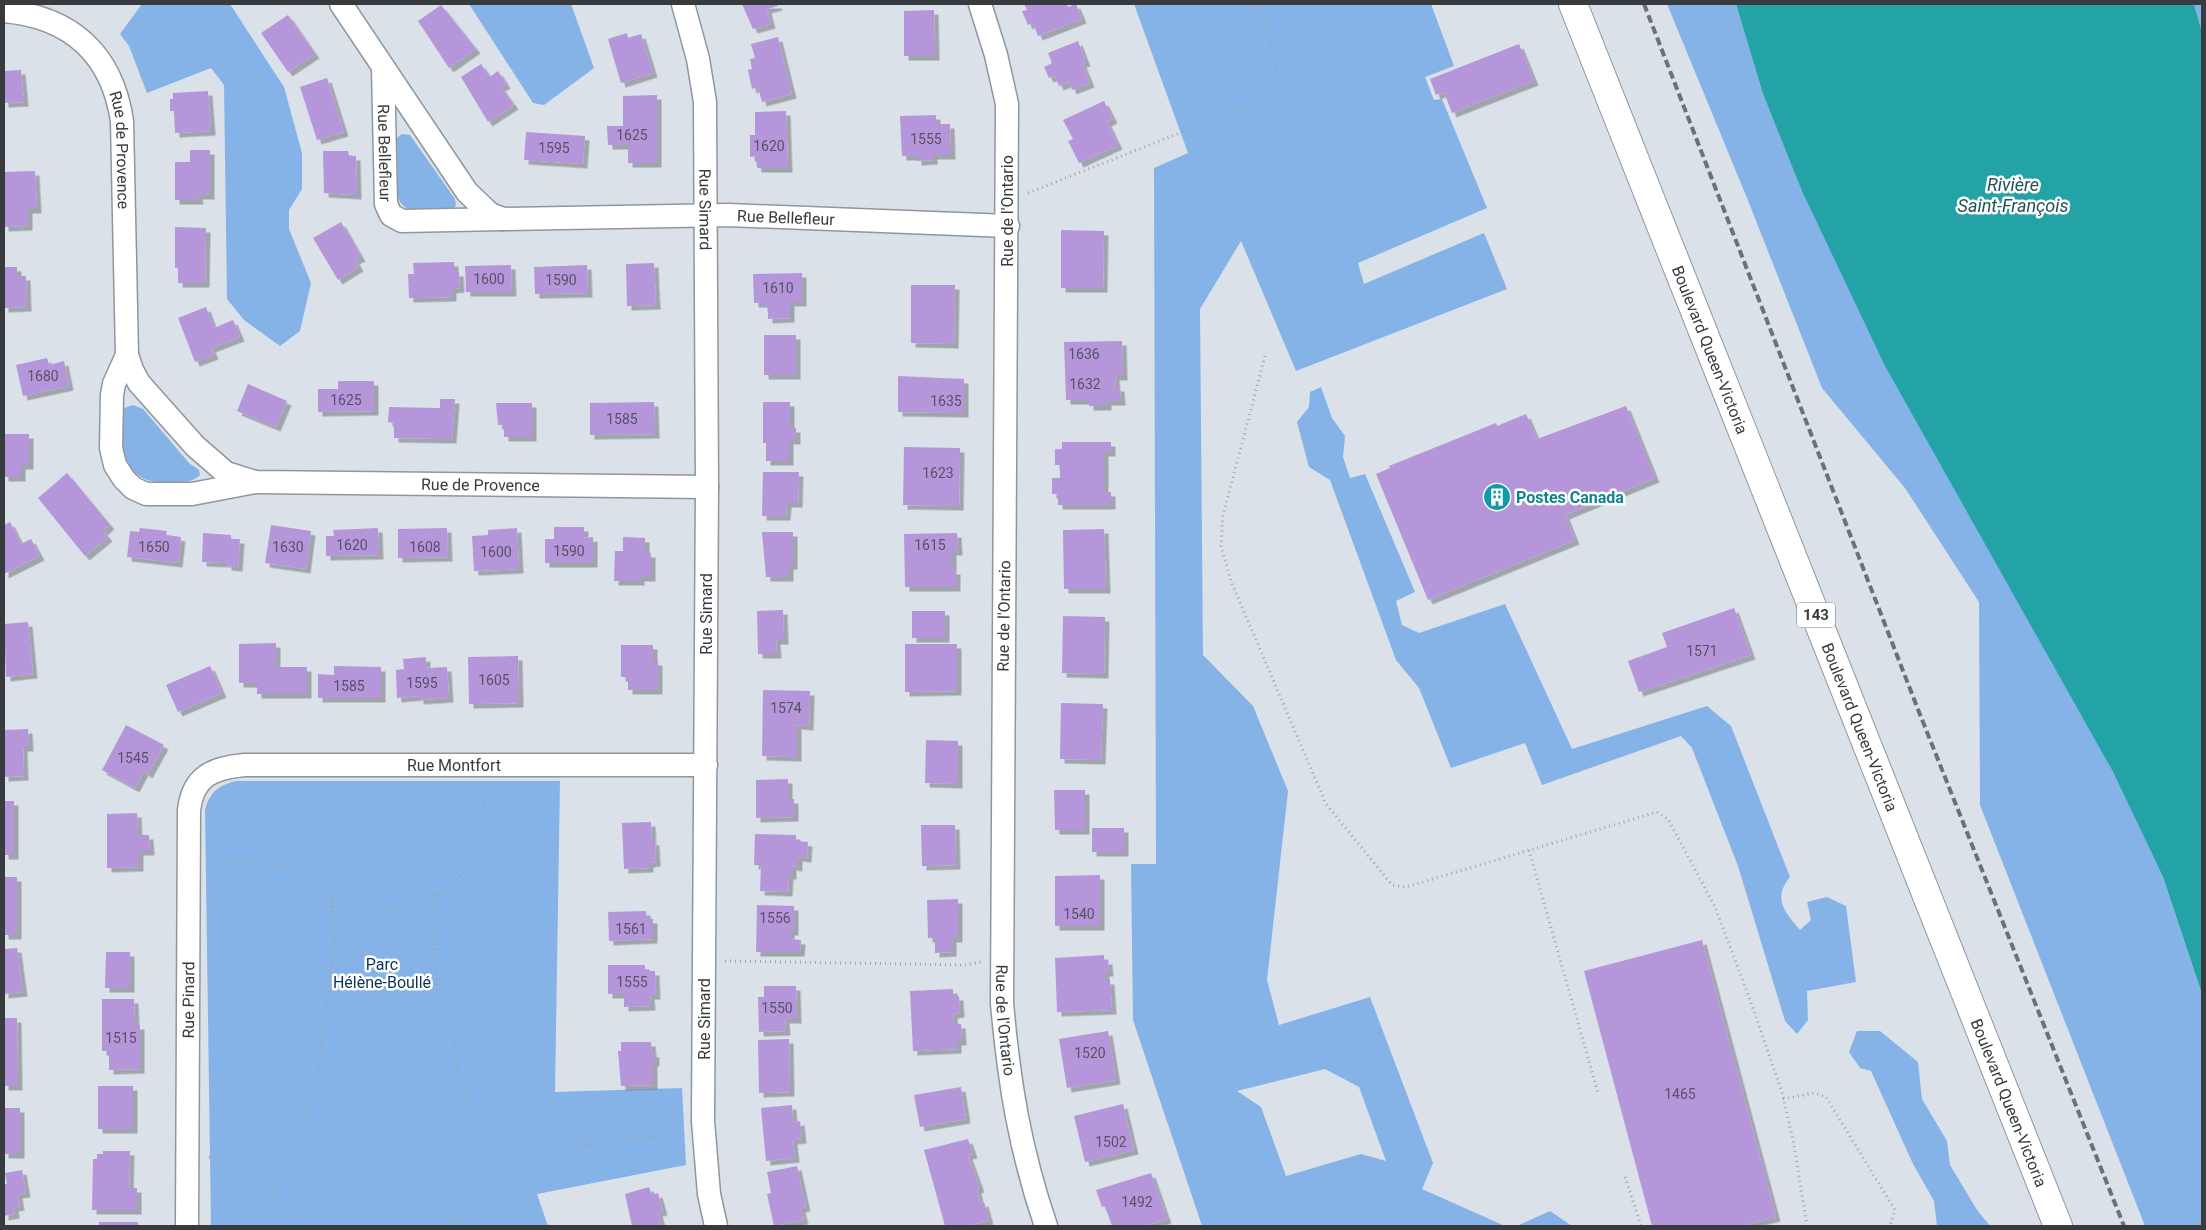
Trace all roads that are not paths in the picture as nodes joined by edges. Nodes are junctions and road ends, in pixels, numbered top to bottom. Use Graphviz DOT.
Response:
graph roads {
  1 [pos="341,4"];
  2 [pos="683,4"];
  3 [pos="980,4"];
  4 [pos="1573,4"];
  5 [pos="4,11"];
  6 [pos="383,67"];
  7 [pos="706,215"];
  8 [pos="504,219"];
  9 [pos="1008,226"];
  10 [pos="127,355"];
  11 [pos="255,482"];
  12 [pos="707,487"];
  13 [pos="706,765"];
  14 [pos="204,777"];
  15 [pos="187,1226"];
  16 [pos="716,1226"];
  17 [pos="1046,1226"];
  18 [pos="2058,1226"];
  1 -- 6 [label="street, Rue Bellefleur"];
  2 -- 7 [label="street, Rue Simard"];
  3 -- 9 [label="street, Rue de l'Ontario"];
  4 -- 18 [label="main road, Boulevard Queen-Victoria / 143"];
  5 -- 10 [label="street, Rue de Provence"];
  6 -- 8 [label="street, Rue Bellefleur"];
  6 -- 8 [label="street, Rue Bellefleur"];
  7 -- 8 [label="street, Rue Bellefleur"];
  7 -- 9 [label="street, Rue Bellefleur"];
  7 -- 12 [label="street, Rue Simard"];
  9 -- 17 [label="street, Rue de l'Ontario"];
  10 -- 11 [label="street, Rue de Provence"];
  10 -- 11 [label="street, Rue de Provence"];
  11 -- 12 [label="street, Rue de Provence"];
  12 -- 13 [label="street, Rue Simard"];
  13 -- 14 [label="street, Rue Montfort"];
  13 -- 16 [label="street, Rue Simard"];
  14 -- 15 [label="street, Rue Pinard"];
}
